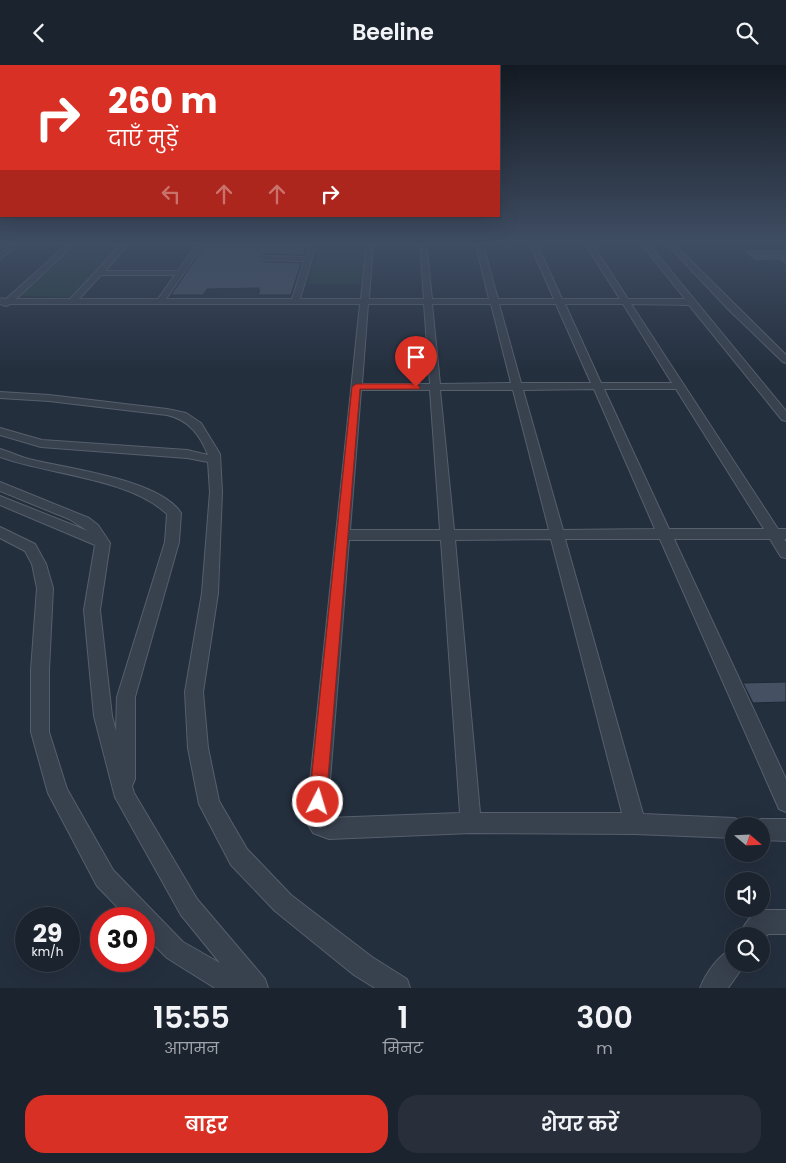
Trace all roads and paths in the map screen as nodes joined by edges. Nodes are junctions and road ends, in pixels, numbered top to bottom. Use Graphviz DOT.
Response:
graph roads {
  1 [pos="23,285"];
  2 [pos="87,285"];
  3 [pos="172,285"];
  4 [pos="300,285"];
  5 [pos="366,285"];
  6 [pos="427,285"];
  7 [pos="489,285"];
  8 [pos="552,285"];
  9 [pos="615,285"];
  10 [pos="678,285"];
  11 [pos="710,285"];
  12 [pos="4,301"];
  13 [pos="71,302"];
  14 [pos="160,302"];
  15 [pos="295,302"];
  16 [pos="692,302"];
  17 [pos="364,303"];
  18 [pos="428,303"];
  19 [pos="494,303"];
  20 [pos="560,303"];
  21 [pos="626,303"];
  22 [pos="0,308"];
  23 [pos="786,360"];
  24 [pos="679,386"];
  25 [pos="356,387"];
  26 [pos="435,387"];
  27 [pos="517,387"];
  28 [pos="598,387"];
  29 [pos="0,395"];
  30 [pos="786,418"];
  31 [pos="0,431"];
  32 [pos="0,453"];
  33 [pos="214,459"];
  34 [pos="0,486"];
  35 [pos="0,500"];
  36 [pos="0,532"];
  37 [pos="780,534"];
  38 [pos="342,535"];
  39 [pos="448,535"];
  40 [pos="557,535"];
  41 [pos="665,535"];
  42 [pos="103,543"];
  43 [pos="786,553"];
  44 [pos="125,797"];
  45 [pos="786,802"];
  46 [pos="471,823"];
  47 [pos="635,824"];
  48 [pos="725,828"];
  49 [pos="770,829"];
  50 [pos="786,830"];
  51 [pos="786,922"];
  52 [pos="758,927"];
  53 [pos="725,971"];
  54 [pos="238,988"];
  55 [pos="256,988"];
  56 [pos="398,988"];
  57 [pos="712,988"];
  1 -- 12 [label="street"];
  2 -- 13 [label="street"];
  3 -- 14 [label="street"];
  4 -- 15 [label="street"];
  5 -- 17 [label="street"];
  6 -- 18 [label="street"];
  7 -- 19 [label="street"];
  8 -- 20 [label="street"];
  9 -- 21 [label="street"];
  10 -- 16 [label="street"];
  11 -- 23 [label="street"];
  12 -- 13 [label="street"];
  12 -- 22 [label="street"];
  13 -- 14 [label="street"];
  14 -- 15 [label="street"];
  15 -- 17 [label="street"];
  16 -- 21 [label="street"];
  16 -- 30 [label="street"];
  17 -- 18 [label="street"];
  17 -- 25 [label="street"];
  18 -- 19 [label="street"];
  18 -- 26 [label="street"];
  19 -- 20 [label="street"];
  19 -- 27 [label="street"];
  20 -- 21 [label="street"];
  20 -- 28 [label="street"];
  21 -- 24 [label="street"];
  24 -- 28 [label="street"];
  24 -- 37 [label="street"];
  25 -- 26 [label="street"];
  25 -- 38 [label="street"];
  26 -- 27 [label="street"];
  26 -- 39 [label="street"];
  27 -- 28 [label="street"];
  27 -- 40 [label="street"];
  28 -- 41 [label="street"];
  29 -- 33 [label="street"];
  31 -- 33 [label="street"];
  32 -- 44 [label="street"];
  33 -- 56 [label="street"];
  34 -- 42 [label="street"];
  35 -- 42 [label="street"];
  36 -- 54 [label="street"];
  37 -- 41 [label="street"];
  37 -- 43 [label="street"];
  38 -- 39 [label="street"];
  38 -- 46 [label="street"];
  39 -- 40 [label="street"];
  39 -- 46 [label="street"];
  40 -- 41 [label="street"];
  40 -- 47 [label="street"];
  41 -- 45 [label="street"];
  42 -- 44 [label="street"];
  44 -- 55 [label="street"];
  46 -- 47 [label="street"];
  47 -- 48 [label="street"];
  49 -- 50 [label="street"];
  51 -- 52 [label="street"];
  53 -- 57 [label="street"];
}
